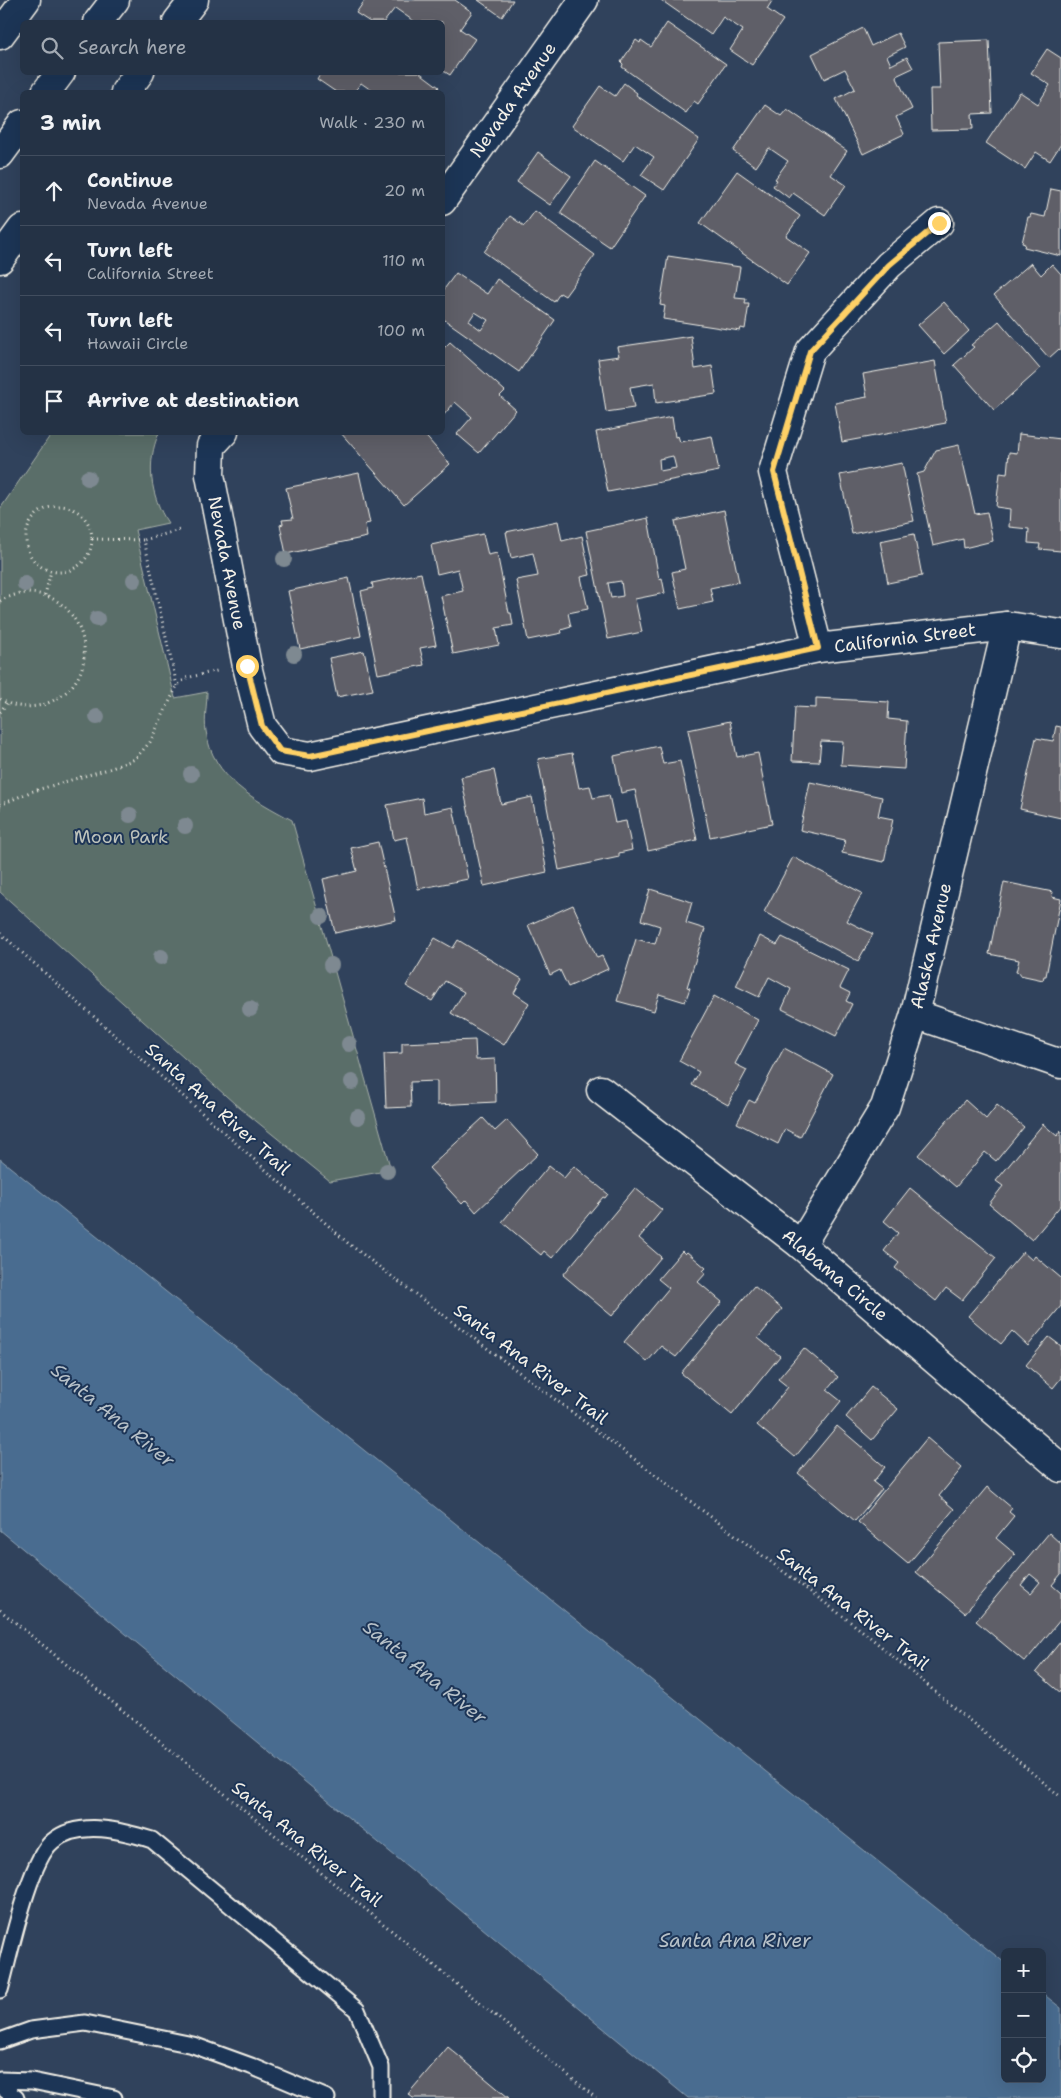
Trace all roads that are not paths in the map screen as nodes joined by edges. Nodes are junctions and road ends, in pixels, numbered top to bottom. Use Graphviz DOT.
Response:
graph roads {
  1 [pos="26,0"];
  2 [pos="115,0"];
  3 [pos="194,0"];
  4 [pos="584,0"];
  5 [pos="100,20"];
  6 [pos="179,20"];
  7 [pos="0,35"];
  8 [pos="59,75"];
  9 [pos="138,75"];
  10 [pos="48,90"];
  11 [pos="126,90"];
  12 [pos="20,127"];
  13 [pos="0,154"];
  14 [pos="445,197"];
  15 [pos="939,223"];
  16 [pos="20,232"];
  17 [pos="0,259"];
  18 [pos="221,435"];
  19 [pos="1007,626"];
  20 [pos="1061,634"];
  21 [pos="818,648"];
  22 [pos="280,751"];
  23 [pos="915,1014"];
  24 [pos="1061,1064"];
  25 [pos="601,1090"];
  26 [pos="801,1245"];
  27 [pos="1061,1468"];
  28 [pos="0,1990"];
  29 [pos="0,2041"];
  30 [pos="0,2080"];
  31 [pos="0,2086"];
  32 [pos="16,2098"];
  33 [pos="114,2098"];
  34 [pos="327,2098"];
  35 [pos="381,2098"];
  1 -- 7 [label="main road"];
  2 -- 5 [label="main road"];
  3 -- 6 [label="main road"];
  4 -- 14 [label="main road, Nevada Avenue"];
  8 -- 10 [label="main road"];
  9 -- 11 [label="main road"];
  12 -- 13 [label="main road"];
  15 -- 21 [label="main road"];
  16 -- 17 [label="main road"];
  18 -- 22 [label="main road, Nevada Avenue"];
  19 -- 20 [label="main road, California Street"];
  19 -- 21 [label="main road, California Street"];
  19 -- 23 [label="main road, Alaska Avenue"];
  21 -- 22 [label="main road, California Street"];
  23 -- 24 [label="main road"];
  23 -- 26 [label="main road, Alaska Avenue"];
  25 -- 26 [label="main road, Alabama Circle"];
  26 -- 27 [label="main road, Alabama Circle"];
  28 -- 35 [label="lane"];
  29 -- 34 [label="lane"];
  30 -- 33 [label="lane"];
  31 -- 32 [label="lane"];
}
